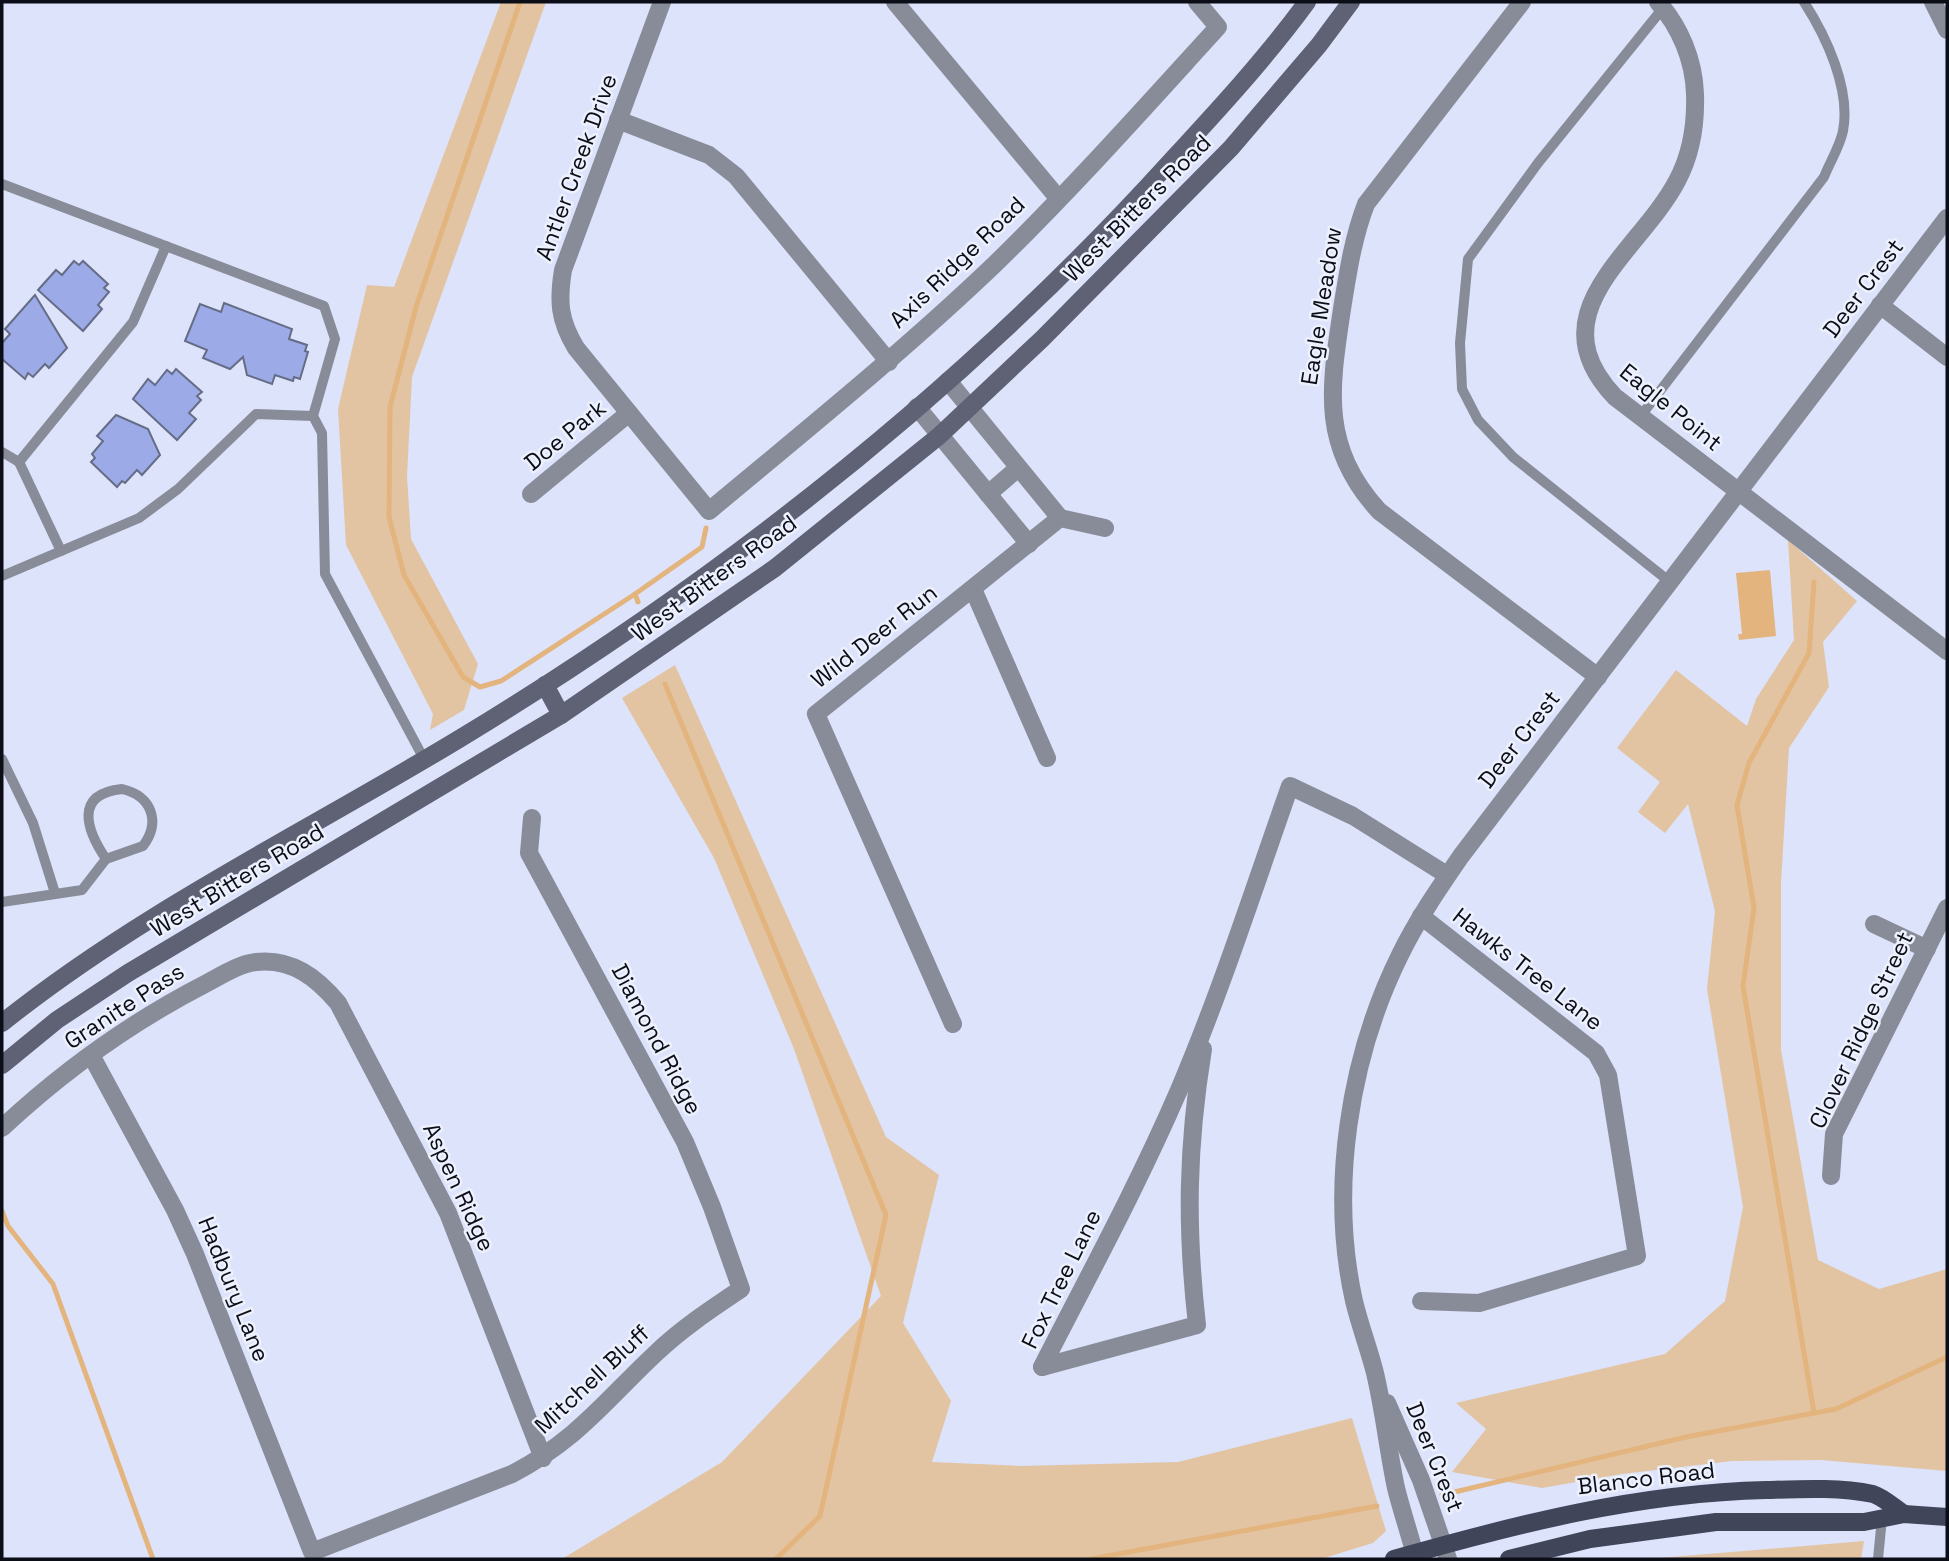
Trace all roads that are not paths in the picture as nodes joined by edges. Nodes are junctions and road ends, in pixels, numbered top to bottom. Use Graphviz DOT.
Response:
graph roads {
  1 [pos="662,2"];
  2 [pos="895,2"];
  3 [pos="1197,2"];
  4 [pos="1307,2"];
  5 [pos="1351,2"];
  6 [pos="1522,2"];
  7 [pos="1804,2"];
  8 [pos="1933,2"];
  9 [pos="1661,5"];
  10 [pos="1947,30"];
  11 [pos="618,120"];
  12 [pos="2,184"];
  13 [pos="1058,198"];
  14 [pos="1947,218"];
  15 [pos="166,246"];
  16 [pos="1880,305"];
  17 [pos="1947,357"];
  18 [pos="889,362"];
  19 [pos="948,381"];
  20 [pos="917,407"];
  21 [pos="969,407"];
  22 [pos="629,413"];
  23 [pos="313,416"];
  24 [pos="1640,417"];
  25 [pos="939,436"];
  26 [pos="2,452"];
  27 [pos="19,462"];
  28 [pos="1017,469"];
  29 [pos="1739,493"];
  30 [pos="531,494"];
  31 [pos="988,494"];
  32 [pos="709,511"];
  33 [pos="1060,518"];
  34 [pos="1105,528"];
  35 [pos="1029,544"];
  36 [pos="61,551"];
  37 [pos="2,576"];
  38 [pos="1670,582"];
  39 [pos="973,589"];
  40 [pos="1947,651"];
  41 [pos="1598,677"];
  42 [pos="545,685"];
  43 [pos="561,715"];
  44 [pos="1047,758"];
  45 [pos="424,760"];
  46 [pos="3,766"];
  47 [pos="532,818"];
  48 [pos="106,859"];
  49 [pos="1447,875"];
  50 [pos="55,893"];
  51 [pos="2,902"];
  52 [pos="1947,908"];
  53 [pos="1421,916"];
  54 [pos="1874,924"];
  55 [pos="1927,949"];
  56 [pos="289,964"];
  57 [pos="1211,1011"];
  58 [pos="2,1023"];
  59 [pos="953,1024"];
  60 [pos="90,1055"];
  61 [pos="2,1065"];
  62 [pos="2,1128"];
  63 [pos="1831,1176"];
  64 [pos="741,1289"];
  65 [pos="1421,1301"];
  66 [pos="1375,1373"];
  67 [pos="543,1458"];
  68 [pos="1904,1514"];
  69 [pos="1947,1517"];
  70 [pos="1882,1518"];
  71 [pos="312,1552"];
  72 [pos="1446,1552"];
  73 [pos="1415,1556"];
  74 [pos="1394,1559"];
  75 [pos="1509,1559"];
  76 [pos="1878,1559"];
  1 -- 11 [label="street, Antler Creek Drive"];
  2 -- 13 [label="street"];
  3 -- 13 [label="street, Axis Ridge Road"];
  4 -- 19 [label="main road, West Bitters Road"];
  5 -- 21 [label="main road, West Bitters Road"];
  6 -- 41 [label="street, Eagle Meadow"];
  7 -- 24 [label="lane"];
  8 -- 10 [label="street"];
  9 -- 24 [label="street, Eagle Point"];
  9 -- 38 [label="lane"];
  11 -- 18 [label="street"];
  11 -- 22 [label="street, Antler Creek Drive"];
  12 -- 15 [label="lane"];
  13 -- 18 [label="street, Axis Ridge Road"];
  14 -- 16 [label="street, Deer Crest"];
  15 -- 23 [label="lane"];
  15 -- 27 [label="lane"];
  16 -- 17 [label="street"];
  16 -- 29 [label="street, Deer Crest"];
  18 -- 32 [label="street, Axis Ridge Road"];
  19 -- 20 [label="main road, West Bitters Road"];
  19 -- 21 [label="street"];
  20 -- 25 [label="street"];
  20 -- 42 [label="main road, West Bitters Road"];
  21 -- 25 [label="main road, West Bitters Road"];
  21 -- 28 [label="street"];
  22 -- 30 [label="street, Doe Park"];
  22 -- 32 [label="street, Antler Creek Drive"];
  23 -- 36 [label="lane"];
  23 -- 45 [label="lane"];
  24 -- 29 [label="street, Eagle Point"];
  25 -- 31 [label="street"];
  25 -- 43 [label="main road, West Bitters Road"];
  26 -- 27 [label="lane"];
  27 -- 36 [label="lane"];
  28 -- 31 [label="street"];
  28 -- 33 [label="street"];
  29 -- 38 [label="street, Deer Crest"];
  29 -- 40 [label="street, Eagle Point"];
  31 -- 35 [label="street"];
  33 -- 34 [label="street"];
  33 -- 35 [label="street, Wild Deer Run"];
  35 -- 39 [label="street, Wild Deer Run"];
  36 -- 37 [label="lane"];
  38 -- 41 [label="street, Deer Crest"];
  39 -- 44 [label="street"];
  39 -- 59 [label="street, Wild Deer Run"];
  41 -- 49 [label="street, Deer Crest"];
  42 -- 43 [label="main road"];
  42 -- 45 [label="main road, West Bitters Road"];
  43 -- 61 [label="main road, West Bitters Road"];
  45 -- 58 [label="main road, West Bitters Road"];
  46 -- 50 [label="lane"];
  47 -- 64 [label="street, Diamond Ridge"];
  48 -- 48 [label="lane"];
  48 -- 50 [label="lane"];
  49 -- 53 [label="street, Deer Crest"];
  49 -- 57 [label="street, Fox Tree Lane"];
  50 -- 51 [label="lane"];
  52 -- 55 [label="street, Clover Ridge Street"];
  53 -- 65 [label="street, Hawks Tree Lane"];
  53 -- 66 [label="street, Deer Crest"];
  54 -- 55 [label="street"];
  55 -- 63 [label="street, Clover Ridge Street"];
  56 -- 60 [label="street, Granite Pass"];
  56 -- 67 [label="street, Aspen Ridge"];
  57 -- 57 [label="street, Fox Tree Lane"];
  60 -- 62 [label="street, Granite Pass"];
  60 -- 71 [label="street, Hadbury Lane"];
  64 -- 67 [label="street, Mitchell Bluff"];
  66 -- 72 [label="street, Deer Crest"];
  66 -- 73 [label="street, Deer Crest"];
  67 -- 71 [label="street, Mitchell Bluff"];
  68 -- 69 [label="main road"];
  68 -- 70 [label="main road"];
  68 -- 72 [label="main road, Blanco Road"];
  70 -- 75 [label="main road"];
  70 -- 76 [label="lane"];
  72 -- 73 [label="main road, Blanco Road"];
  73 -- 74 [label="main road, Blanco Road"];
}
